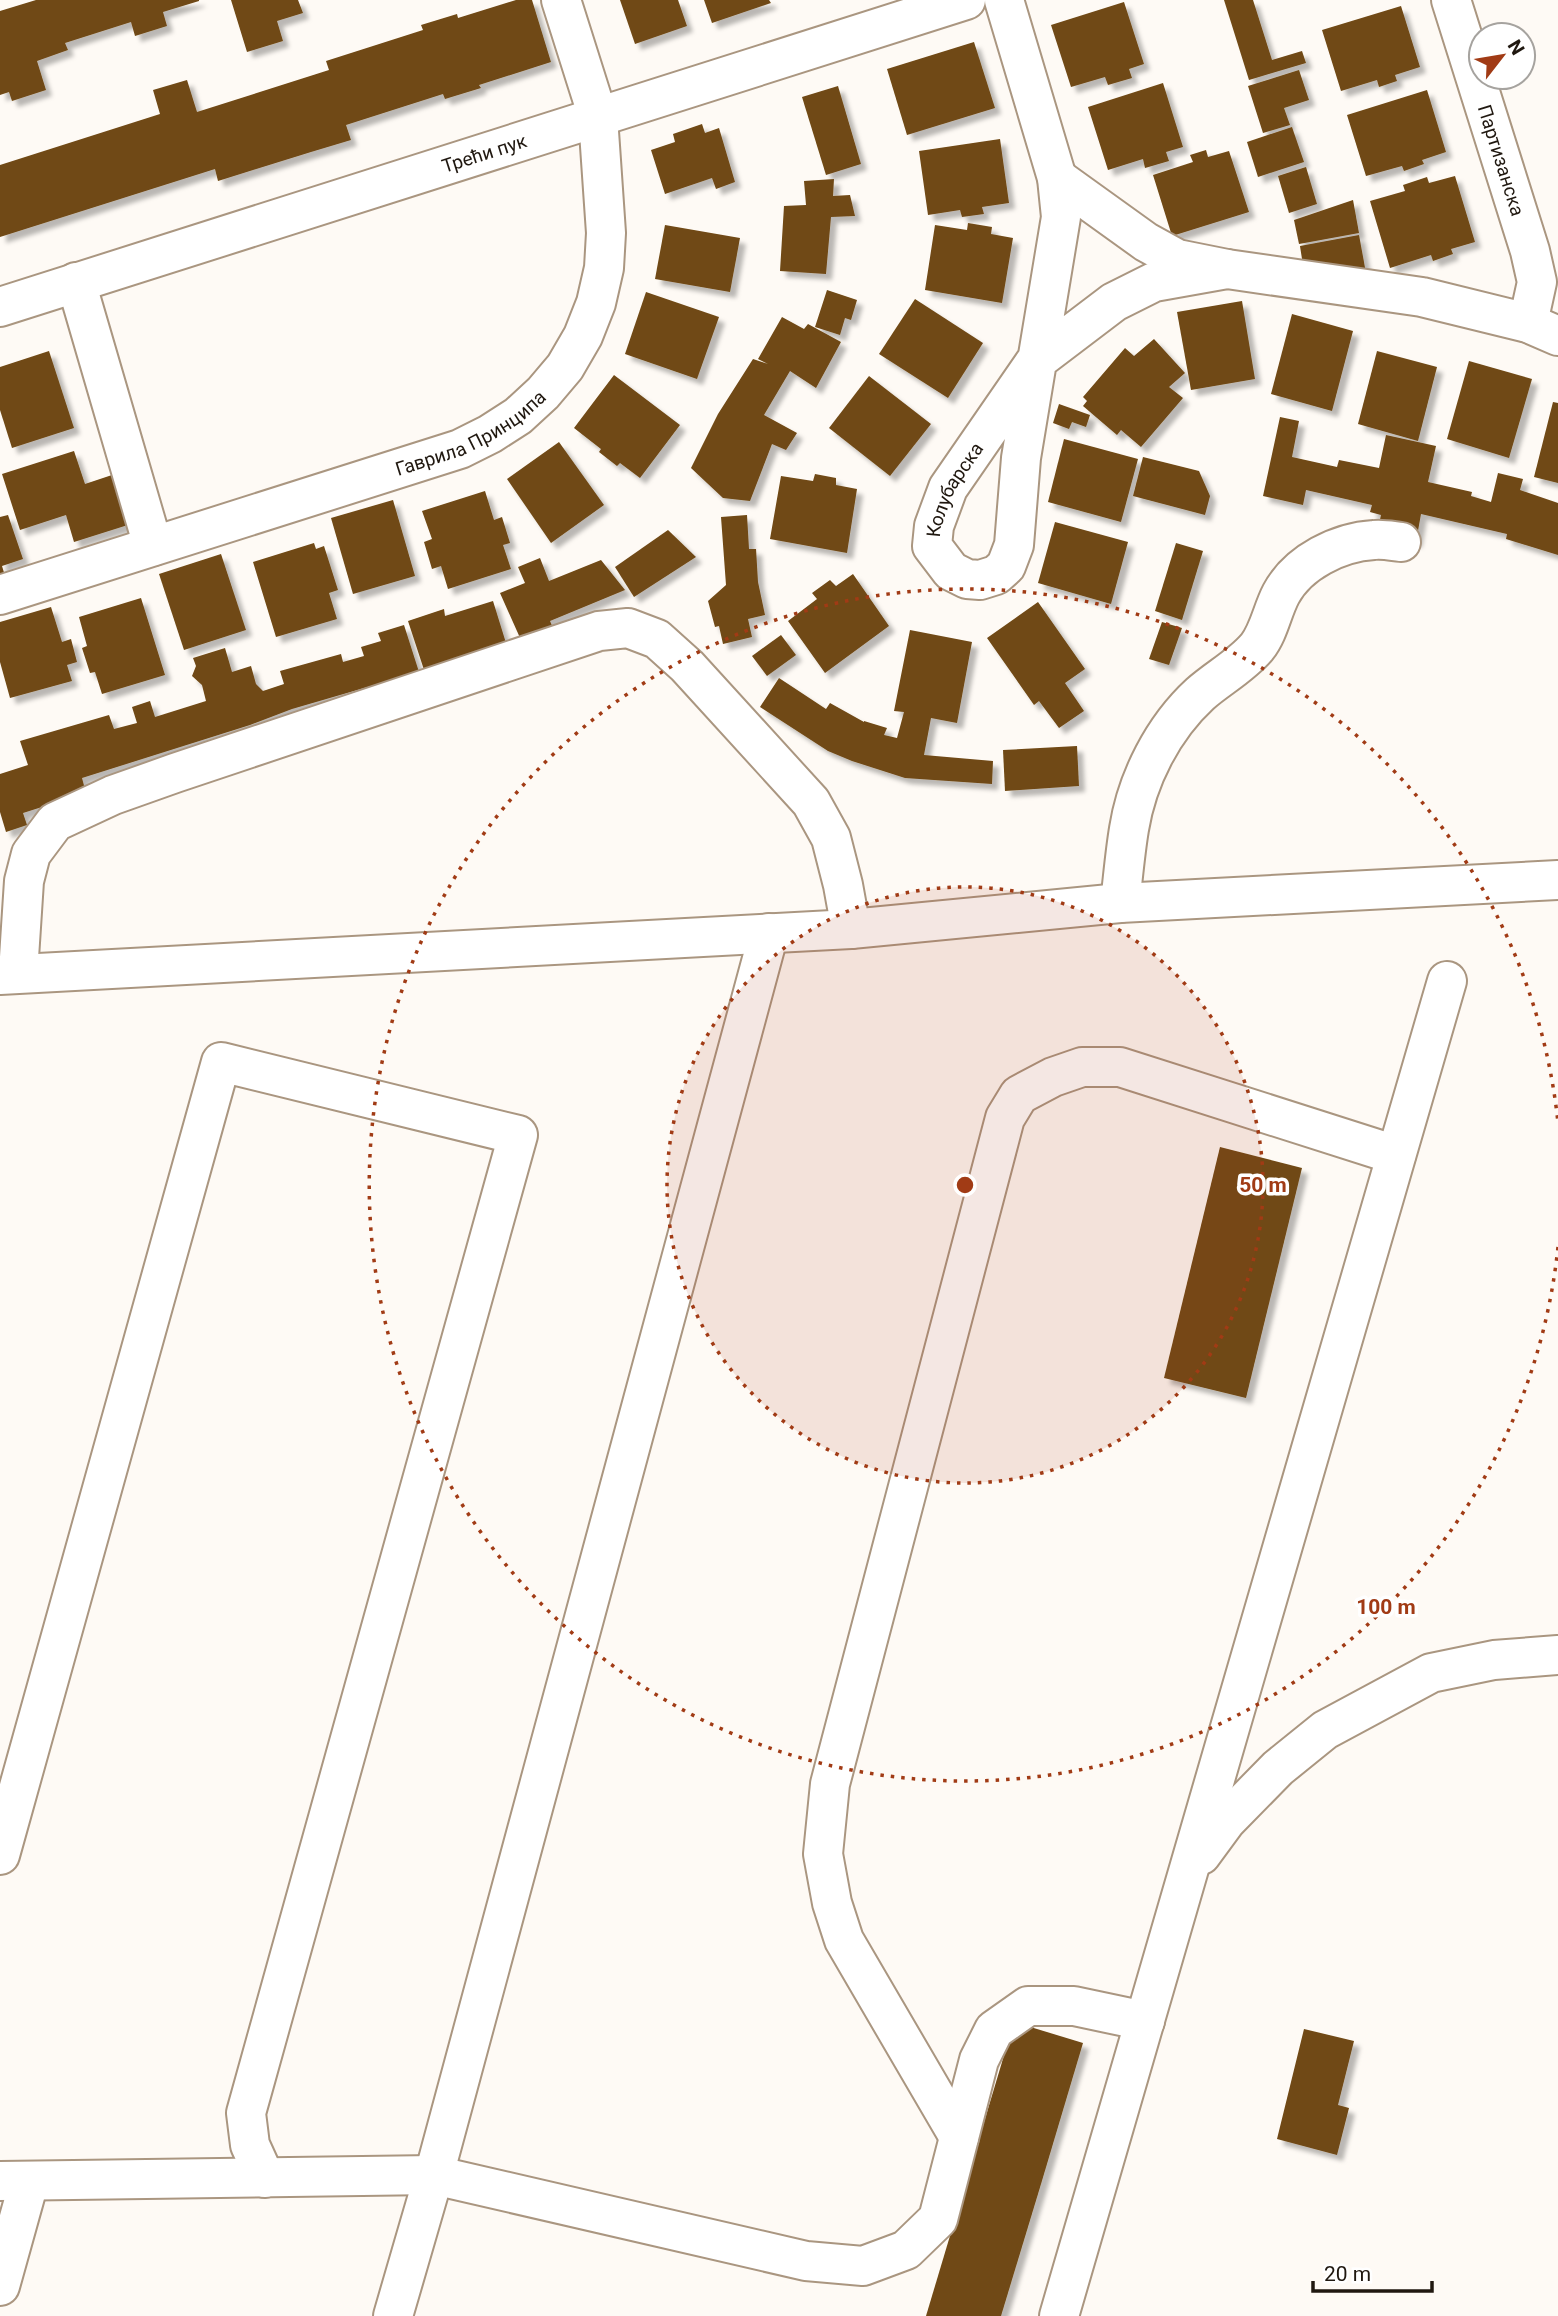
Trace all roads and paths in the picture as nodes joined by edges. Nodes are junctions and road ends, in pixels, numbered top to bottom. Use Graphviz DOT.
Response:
graph roads {
  1 [pos="561,0"];
  2 [pos="966,0"];
  3 [pos="1004,0"];
  4 [pos="1451,0"];
  5 [pos="598,117"];
  6 [pos="1057,178"];
  7 [pos="1227,269"];
  8 [pos="76,282"];
  9 [pos="0,307"];
  10 [pos="1543,329"];
  11 [pos="1035,362"];
  12 [pos="1401,541"];
  13 [pos="153,546"];
  14 [pos="0,595"];
  15 [pos="1558,880"];
  16 [pos="1120,903"];
  17 [pos="851,929"];
  18 [pos="769,933"];
  19 [pos="9,974"];
  20 [pos="1447,981"];
  21 [pos="1396,1155"];
  22 [pos="1558,1655"];
  23 [pos="0,1855"];
  24 [pos="1187,1874"];
  25 [pos="1145,2021"];
  26 [pos="959,2137"];
  27 [pos="434,2175"];
  28 [pos="265,2178"];
  29 [pos="15,2181"];
  30 [pos="0,2286"];
  31 [pos="393,2316"];
  32 [pos="1059,2316"];
  1 -- 5 [label="street, Гаврила Принципа"];
  2 -- 5 [label="street, Трећи пук"];
  3 -- 6 [label="street, Колубарска"];
  4 -- 10 [label="street, Партизанска"];
  5 -- 8 [label="street, Трећи пук"];
  5 -- 13 [label="street, Гаврила Принципа"];
  6 -- 7 [label="street, Колубарска"];
  6 -- 11 [label="street, Колубарска"];
  7 -- 10 [label="street, Колубарска"];
  7 -- 11 [label="street, Колубарска"];
  8 -- 9 [label="street, Трећи пук"];
  8 -- 13 [label="street"];
  11 -- 11 [label="street, Колубарска"];
  12 -- 16 [label="street"];
  13 -- 14 [label="street, Гаврила Принципа"];
  15 -- 16 [label="street"];
  16 -- 17 [label="street"];
  17 -- 18 [label="street"];
  17 -- 19 [label="street"];
  18 -- 19 [label="street"];
  18 -- 27 [label="street"];
  20 -- 21 [label="street"];
  21 -- 24 [label="street"];
  21 -- 26 [label="street"];
  22 -- 24 [label="street"];
  23 -- 28 [label="street"];
  24 -- 25 [label="street"];
  25 -- 26 [label="street"];
  25 -- 32 [label="street"];
  26 -- 27 [label="street"];
  27 -- 28 [label="street"];
  27 -- 31 [label="street"];
  28 -- 29 [label="street"];
  29 -- 30 [label="street"];
}
